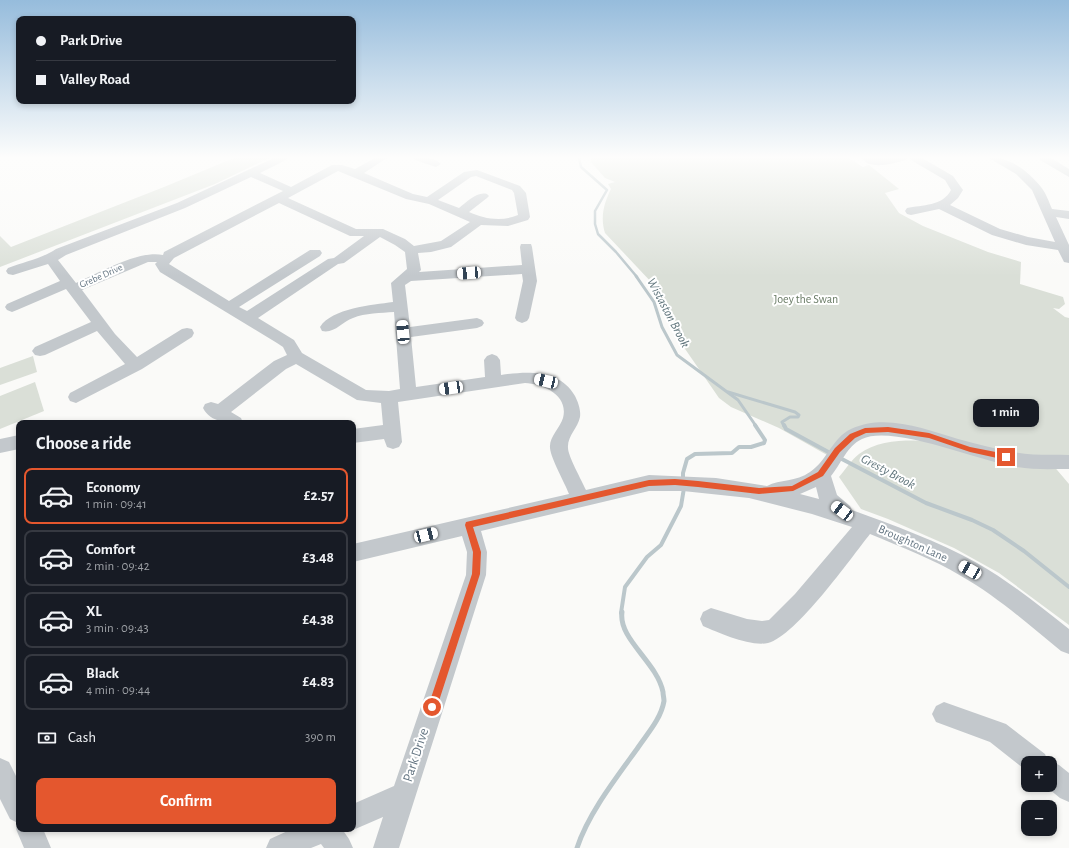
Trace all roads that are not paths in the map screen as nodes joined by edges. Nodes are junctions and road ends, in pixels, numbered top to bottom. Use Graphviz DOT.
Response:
graph roads {
  1 [pos="200,198"];
  2 [pos="279,198"];
  3 [pos="413,198"];
  4 [pos="432,198"];
  5 [pos="481,198"];
  6 [pos="521,198"];
  7 [pos="952,198"];
  8 [pos="1042,198"];
  9 [pos="428,200"];
  10 [pos="940,205"];
  11 [pos="911,211"];
  12 [pos="1048,212"];
  13 [pos="460,213"];
  14 [pos="1069,215"];
  15 [pos="479,221"];
  16 [pos="380,232"];
  17 [pos="526,247"];
  18 [pos="411,250"];
  19 [pos="315,253"];
  20 [pos="1066,253"];
  21 [pos="50,259"];
  22 [pos="165,259"];
  23 [pos="451,259"];
  24 [pos="529,269"];
  25 [pos="13,271"];
  26 [pos="454,274"];
  27 [pos="408,277"];
  28 [pos="70,286"];
  29 [pos="401,306"];
  30 [pos="12,307"];
  31 [pos="229,307"];
  32 [pos="247,318"];
  33 [pos="522,318"];
  34 [pos="477,323"];
  35 [pos="100,324"];
  36 [pos="327,327"];
  37 [pos="403,332"];
  38 [pos="187,333"];
  39 [pos="40,351"];
  40 [pos="296,357"];
  41 [pos="492,360"];
  42 [pos="136,365"];
  43 [pos="493,382"];
  44 [pos="409,394"];
  45 [pos="76,397"];
  46 [pos="389,397"];
  47 [pos="230,420"];
  48 [pos="356,436"];
  49 [pos="16,443"];
  50 [pos="0,446"];
  51 [pos="1069,462"];
  52 [pos="829,463"];
  53 [pos="759,491"];
  54 [pos="581,499"];
  55 [pos="858,520"];
  56 [pos="469,525"];
  57 [pos="356,552"];
  58 [pos="711,620"];
  59 [pos="1069,643"];
  60 [pos="944,714"];
  61 [pos="1027,756"];
  62 [pos="0,771"];
  63 [pos="1057,780"];
  64 [pos="1069,789"];
  65 [pos="403,795"];
  66 [pos="16,804"];
  67 [pos="356,815"];
  68 [pos="30,832"];
  69 [pos="318,832"];
  70 [pos="327,832"];
  71 [pos="38,848"];
  72 [pos="278,848"];
  73 [pos="340,848"];
  74 [pos="386,848"];
  1 -- 21 [label="street"];
  2 -- 16 [label="street"];
  2 -- 22 [label="street"];
  3 -- 9 [label="street"];
  4 -- 9 [label="street"];
  5 -- 13 [label="street"];
  6 -- 15 [label="street"];
  7 -- 10 [label="street"];
  8 -- 12 [label="street"];
  9 -- 13 [label="street"];
  10 -- 11 [label="street"];
  10 -- 20 [label="street"];
  12 -- 14 [label="street"];
  12 -- 20 [label="street"];
  13 -- 15 [label="street"];
  15 -- 18 [label="street"];
  16 -- 18 [label="street"];
  16 -- 32 [label="street"];
  17 -- 24 [label="street"];
  18 -- 27 [label="street"];
  19 -- 31 [label="street"];
  21 -- 25 [label="street"];
  21 -- 28 [label="street, Grebe Drive"];
  22 -- 28 [label="street, Grebe Drive"];
  22 -- 31 [label="street"];
  23 -- 26 [label="street"];
  24 -- 26 [label="street"];
  24 -- 33 [label="street"];
  26 -- 27 [label="street"];
  27 -- 29 [label="street"];
  28 -- 30 [label="street"];
  28 -- 35 [label="street"];
  29 -- 36 [label="street"];
  29 -- 37 [label="street"];
  31 -- 32 [label="street"];
  32 -- 40 [label="street"];
  34 -- 37 [label="street"];
  35 -- 39 [label="street"];
  35 -- 42 [label="street"];
  37 -- 44 [label="street"];
  38 -- 42 [label="street"];
  40 -- 46 [label="street"];
  40 -- 47 [label="street"];
  41 -- 43 [label="street"];
  42 -- 45 [label="street"];
  43 -- 44 [label="street"];
  43 -- 54 [label="street"];
  44 -- 46 [label="street"];
  46 -- 48 [label="street"];
  49 -- 50 [label="street"];
  51 -- 52 [label="street"];
  52 -- 53 [label="street"];
  52 -- 55 [label="street"];
  53 -- 54 [label="street"];
  53 -- 55 [label="street, Broughton Lane"];
  54 -- 56 [label="street"];
  55 -- 58 [label="street"];
  55 -- 59 [label="street, Broughton Lane"];
  56 -- 57 [label="street"];
  56 -- 65 [label="street, Park Drive"];
  60 -- 61 [label="street"];
  62 -- 66 [label="street"];
  63 -- 64 [label="street"];
  65 -- 67 [label="street"];
  65 -- 74 [label="street, Park Drive"];
  68 -- 71 [label="street"];
  69 -- 72 [label="street"];
  70 -- 73 [label="street"];
}
